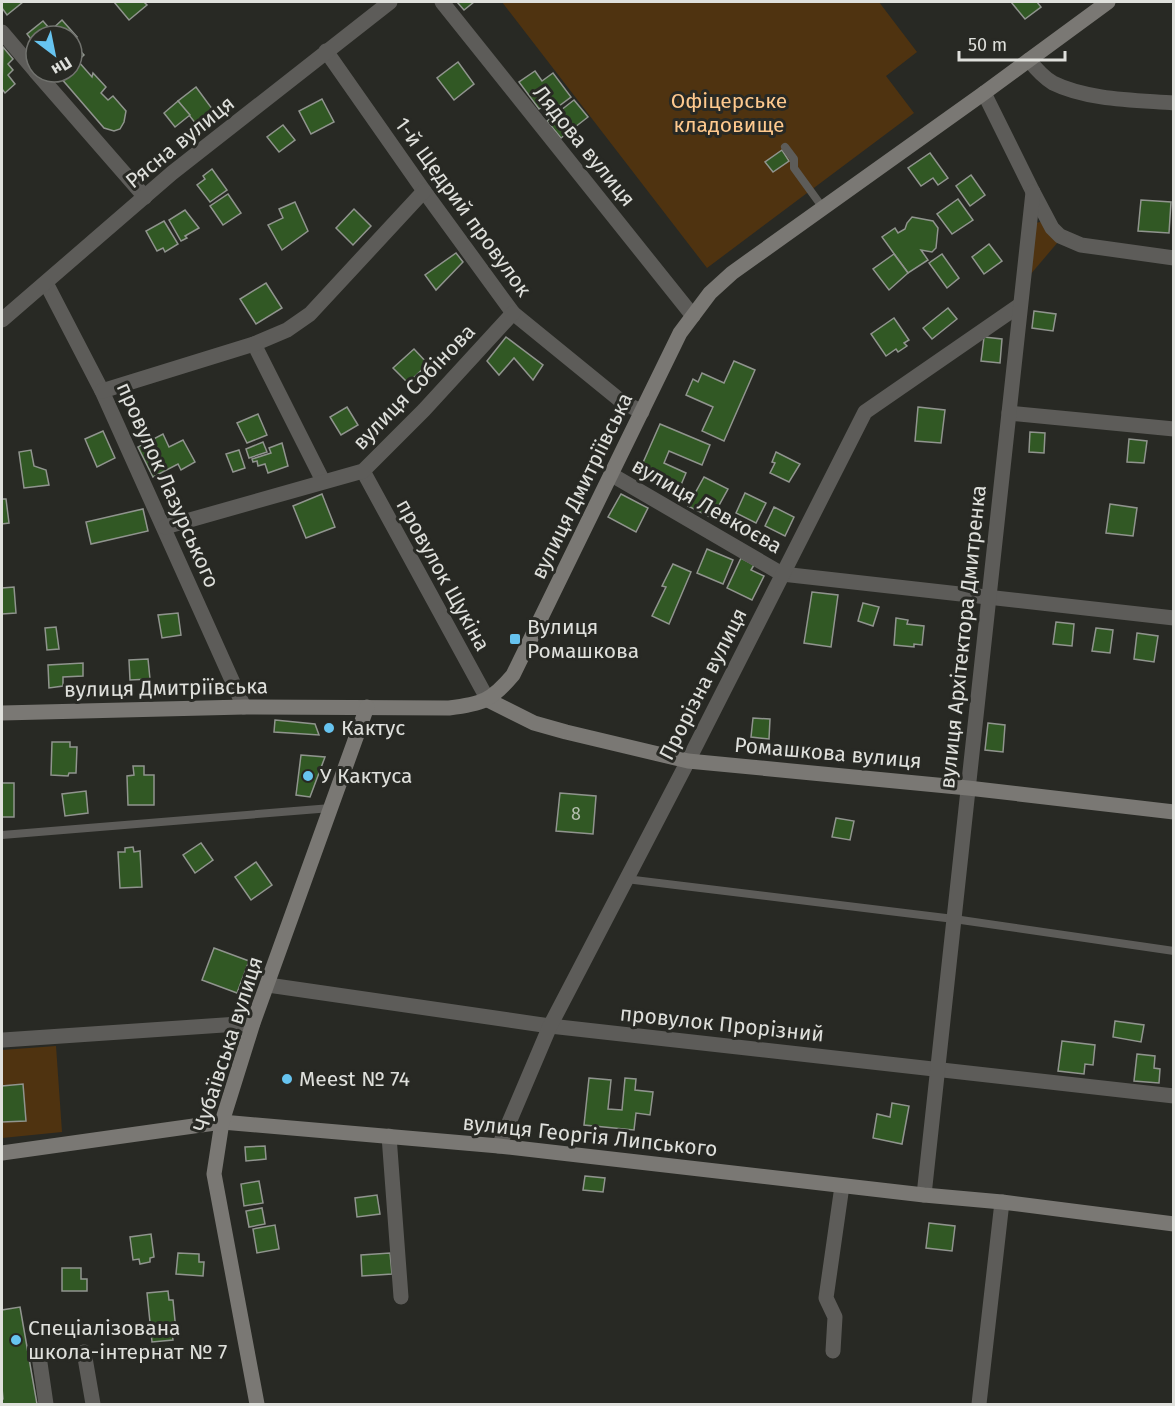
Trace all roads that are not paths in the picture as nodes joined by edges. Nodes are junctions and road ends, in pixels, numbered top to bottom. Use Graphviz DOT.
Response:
graph roads {
  1 [pos="390,2"];
  2 [pos="442,2"];
  3 [pos="1108,2"];
  4 [pos="2,32"];
  5 [pos="326,51"];
  6 [pos="24,58"];
  7 [pos="1029,60"];
  8 [pos="46,84"];
  9 [pos="984,93"];
  10 [pos="1173,103"];
  11 [pos="785,147"];
  12 [pos="424,191"];
  13 [pos="1033,192"];
  14 [pos="145,197"];
  15 [pos="823,208"];
  16 [pos="1173,258"];
  17 [pos="46,283"];
  18 [pos="1020,305"];
  19 [pos="513,313"];
  20 [pos="693,316"];
  21 [pos="2,320"];
  22 [pos="254,344"];
  23 [pos="102,391"];
  24 [pos="642,412"];
  25 [pos="1009,413"];
  26 [pos="1173,429"];
  27 [pos="363,471"];
  28 [pos="612,476"];
  29 [pos="323,481"];
  30 [pos="165,527"];
  31 [pos="782,574"];
  32 [pos="989,596"];
  33 [pos="1173,618"];
  34 [pos="488,700"];
  35 [pos="244,707"];
  36 [pos="367,707"];
  37 [pos="2,713"];
  38 [pos="688,761"];
  39 [pos="968,788"];
  40 [pos="331,808"];
  41 [pos="1173,812"];
  42 [pos="2,835"];
  43 [pos="626,879"];
  44 [pos="954,919"];
  45 [pos="1173,951"];
  46 [pos="268,985"];
  47 [pos="253,1023"];
  48 [pos="549,1026"];
  49 [pos="3,1040"];
  50 [pos="938,1068"];
  51 [pos="1173,1096"];
  52 [pos="222,1122"];
  53 [pos="389,1137"];
  54 [pos="499,1146"];
  55 [pos="2,1153"];
  56 [pos="842,1186"];
  57 [pos="924,1195"];
  58 [pos="1002,1202"];
  59 [pos="1173,1224"];
  60 [pos="401,1297"];
  61 [pos="84,1352"];
  62 [pos="833,1352"];
  63 [pos="39,1356"];
  64 [pos="46,1404"];
  65 [pos="93,1404"];
  66 [pos="257,1404"];
  67 [pos="979,1404"];
  1 -- 5 [label="street, Рясна вулиця"];
  2 -- 20 [label="street, Лядова вулиця"];
  3 -- 7 [label="street, вулиця Дмитріївська"];
  4 -- 6 [label="street"];
  5 -- 12 [label="street, 1-й Щедрий провулок"];
  5 -- 14 [label="street, Рясна вулиця"];
  7 -- 9 [label="street, вулиця Дмитріївська"];
  7 -- 10 [label="street"];
  8 -- 14 [label="street"];
  9 -- 13 [label="street"];
  9 -- 15 [label="street, вулиця Дмитріївська"];
  11 -- 15 [label="lane"];
  12 -- 19 [label="street, 1-й Щедрий провулок"];
  12 -- 22 [label="street"];
  13 -- 16 [label="street"];
  13 -- 18 [label="street, вулиця Архітектора Дмитренка"];
  14 -- 17 [label="street, Рясна вулиця"];
  15 -- 20 [label="street, вулиця Дмитріївська"];
  17 -- 21 [label="street, Рясна вулиця"];
  17 -- 23 [label="street, провулок Лазурського"];
  18 -- 25 [label="street, вулиця Архітектора Дмитренка"];
  18 -- 31 [label="street, Прорізна вулиця"];
  19 -- 24 [label="street, 1-й Щедрий провулок"];
  19 -- 27 [label="street, вулиця Собінова"];
  20 -- 24 [label="street, вулиця Дмитріївська"];
  22 -- 23 [label="street"];
  22 -- 29 [label="street"];
  23 -- 30 [label="street, провулок Лазурського"];
  24 -- 28 [label="street, вулиця Дмитріївська"];
  25 -- 26 [label="street"];
  25 -- 32 [label="street, вулиця Архітектора Дмитренка"];
  27 -- 29 [label="street, вулиця Собінова"];
  27 -- 34 [label="street, провулок Щукіна"];
  28 -- 31 [label="street, вулиця Левкоєва"];
  28 -- 34 [label="street, вулиця Дмитріївська"];
  29 -- 30 [label="street, вулиця Собінова"];
  30 -- 35 [label="street, провулок Лазурського"];
  31 -- 32 [label="street, вулиця Левкоєва"];
  31 -- 38 [label="street, Прорізна вулиця"];
  32 -- 33 [label="street, вулиця Левкоєва"];
  32 -- 39 [label="street, вулиця Архітектора Дмитренка"];
  34 -- 36 [label="street, вулиця Дмитріївська"];
  34 -- 38 [label="street, Ромашкова вулиця"];
  35 -- 36 [label="street, вулиця Дмитріївська"];
  35 -- 37 [label="street, вулиця Дмитріївська"];
  36 -- 40 [label="street, Чубаївська вулиця"];
  38 -- 39 [label="street, Ромашкова вулиця"];
  38 -- 43 [label="street, Прорізна вулиця"];
  39 -- 41 [label="street, Ромашкова вулиця"];
  39 -- 44 [label="street, вулиця Архітектора Дмитренка"];
  40 -- 42 [label="lane"];
  40 -- 46 [label="street, Чубаївська вулиця"];
  43 -- 44 [label="lane"];
  43 -- 48 [label="street, Прорізна вулиця"];
  44 -- 45 [label="lane"];
  44 -- 50 [label="street, вулиця Архітектора Дмитренка"];
  46 -- 47 [label="street, Чубаївська вулиця"];
  46 -- 48 [label="street, провулок Прорізний"];
  47 -- 49 [label="street"];
  47 -- 52 [label="street, Чубаївська вулиця"];
  48 -- 50 [label="street, провулок Прорізний"];
  48 -- 54 [label="street, Прорізна вулиця"];
  50 -- 51 [label="street, провулок Прорізний"];
  50 -- 57 [label="street, вулиця Архітектора Дмитренка"];
  52 -- 53 [label="street, вулиця Георгія Липського"];
  52 -- 55 [label="street, вулиця Георгія Липського"];
  52 -- 66 [label="street, Чубаївська вулиця"];
  53 -- 54 [label="street, вулиця Георгія Липського"];
  53 -- 60 [label="street"];
  54 -- 56 [label="street, вулиця Георгія Липського"];
  56 -- 57 [label="street, вулиця Георгія Липського"];
  56 -- 62 [label="street"];
  57 -- 58 [label="street, вулиця Георгія Липського"];
  58 -- 59 [label="street, вулиця Георгія Липського"];
  58 -- 67 [label="street"];
  61 -- 65 [label="street"];
  63 -- 64 [label="street"];
}
